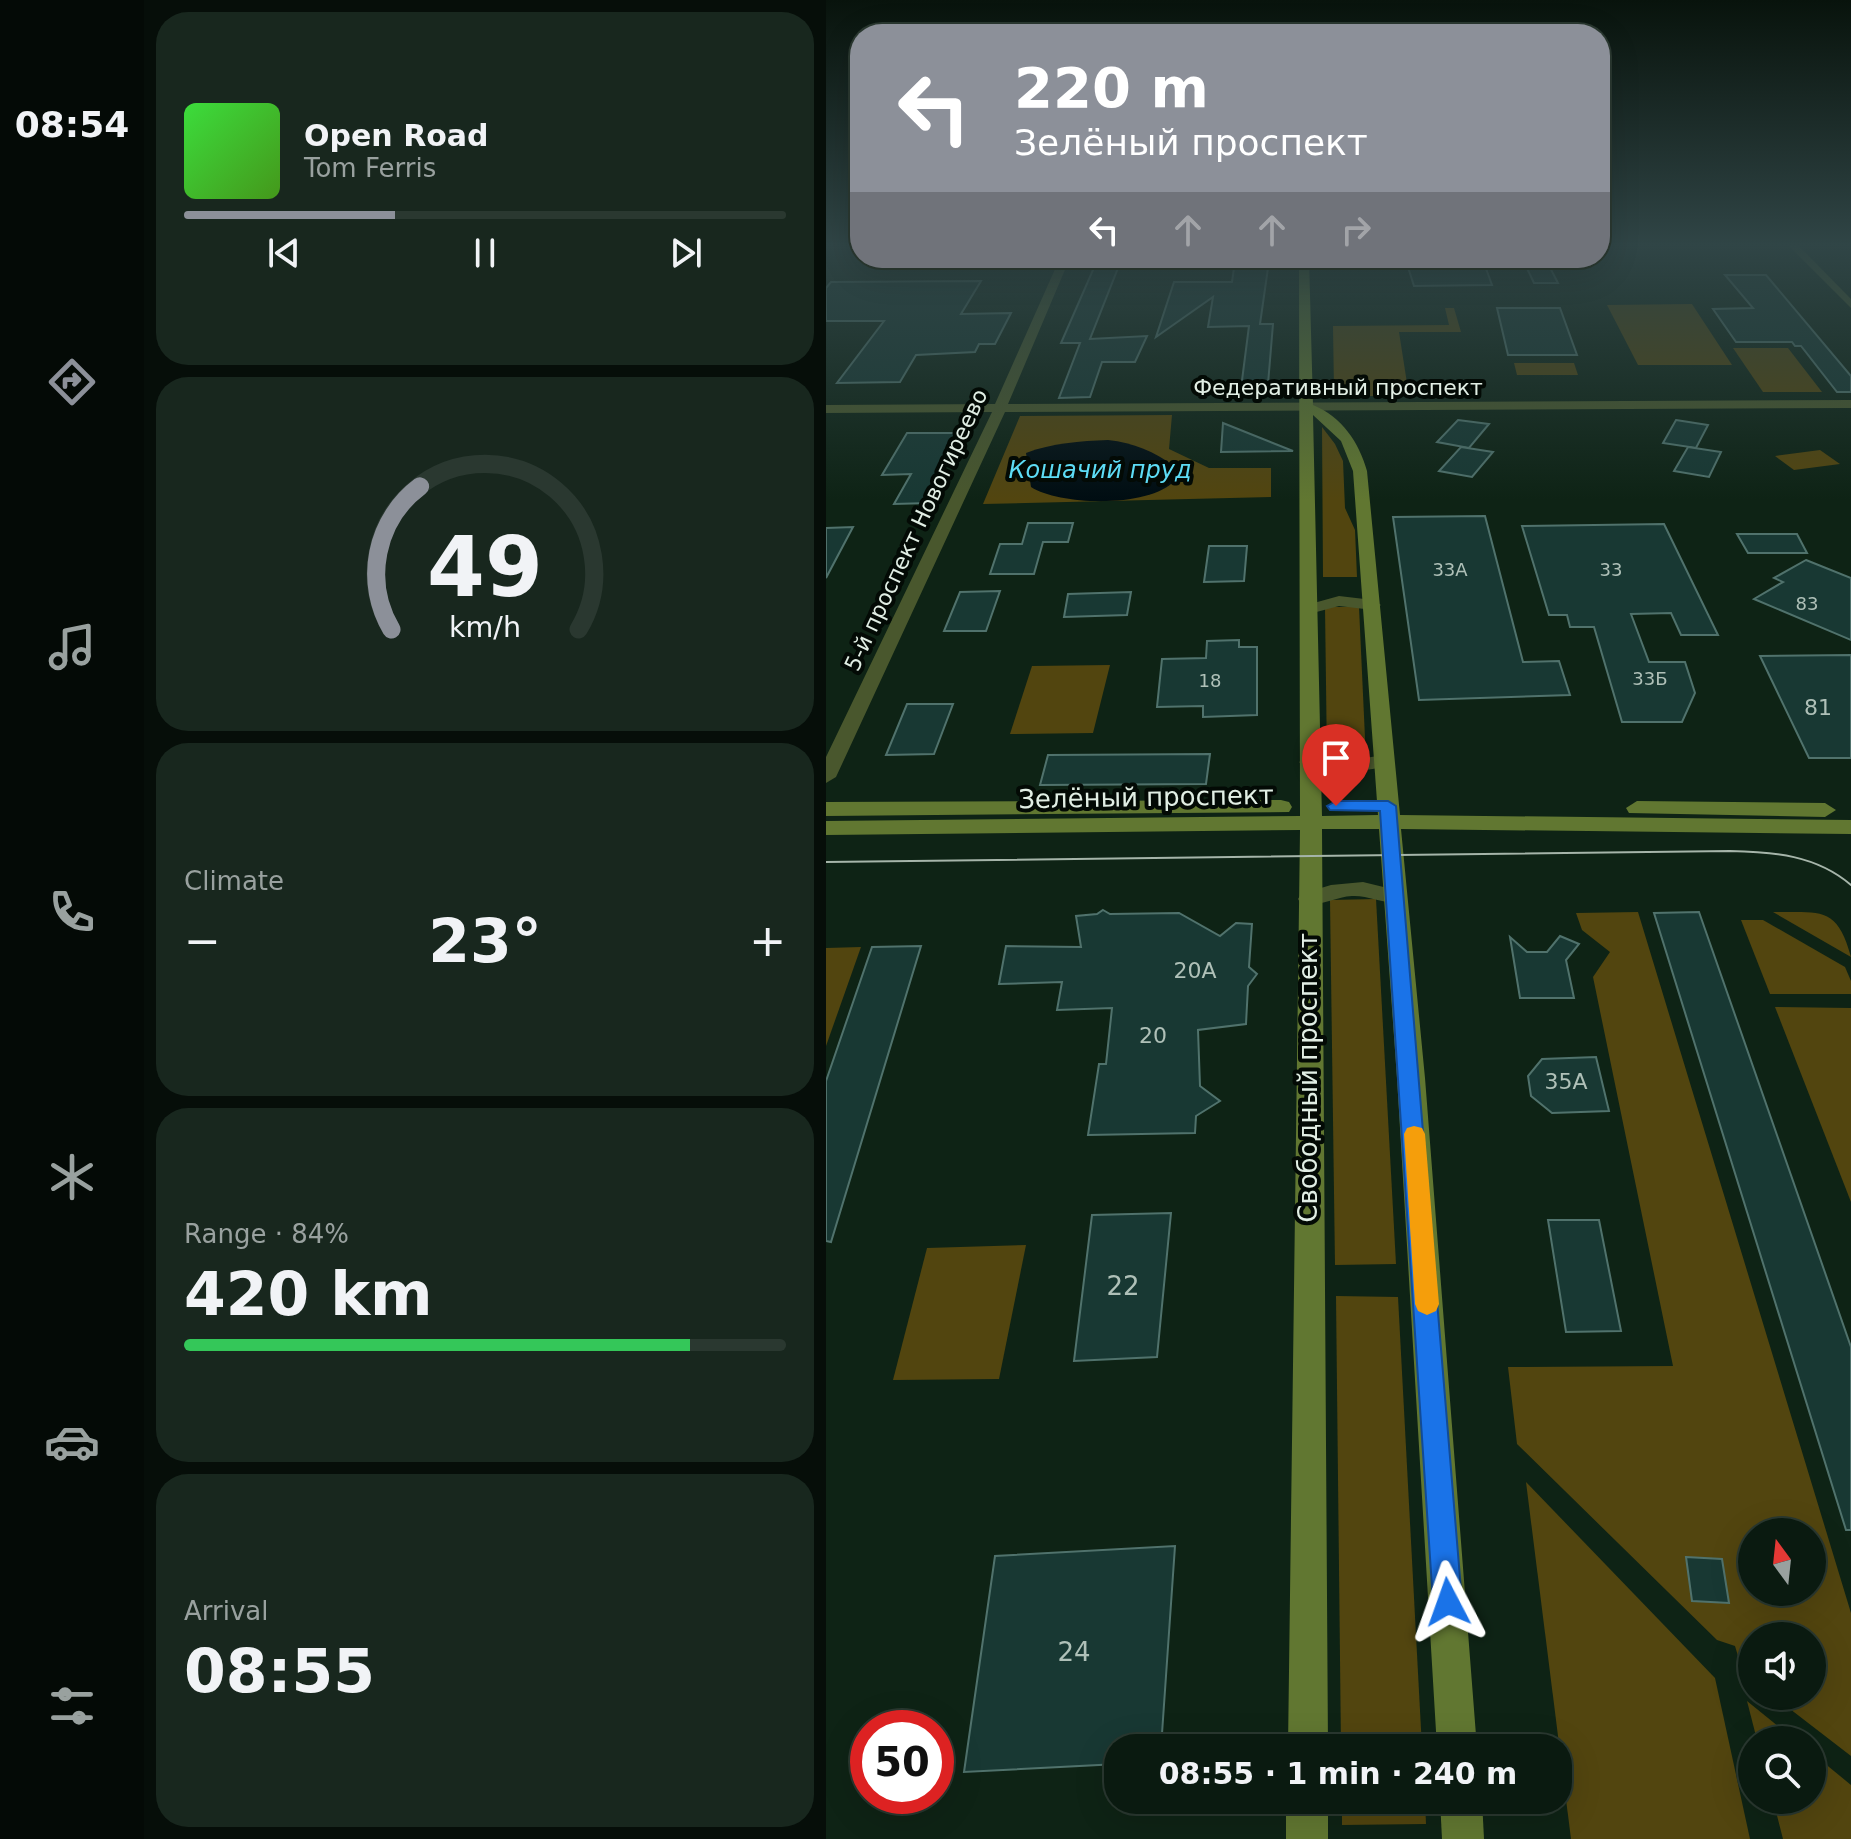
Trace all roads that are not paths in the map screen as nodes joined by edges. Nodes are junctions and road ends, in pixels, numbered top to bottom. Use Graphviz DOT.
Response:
graph roads {
  1 [pos="1034,329"];
  2 [pos="1305,329"];
  3 [pos="1851,404"];
  4 [pos="1306,407"];
  5 [pos="1000,408"];
  6 [pos="826,409"];
  7 [pos="1373,605"];
  8 [pos="1309,609"];
  9 [pos="1384,761"];
  10 [pos="1309,762"];
  11 [pos="826,777"];
  12 [pos="1851,810"];
  13 [pos="1389,814"];
  14 [pos="1309,815"];
  15 [pos="829,825"];
  16 [pos="1851,827"];
  17 [pos="1396,897"];
  18 [pos="1309,899"];
  19 [pos="1308,1734"];
  20 [pos="1456,1734"];
  21 [pos="1307,1814"];
  22 [pos="1307,1839"];
  1 -- 5 [label="street, 5-й проспект Новогиреево"];
  2 -- 4 [label="main road, Свободный проспект"];
  3 -- 4 [label="street, Федеративный проспект"];
  4 -- 5 [label="street, Федеративный проспект"];
  4 -- 7 [label="main road"];
  4 -- 8 [label="main road, Свободный проспект"];
  5 -- 6 [label="street, Федеративный проспект"];
  5 -- 11 [label="street, 5-й проспект Новогиреево"];
  7 -- 8 [label="street"];
  7 -- 9 [label="main road"];
  8 -- 10 [label="main road, Свободный проспект"];
  9 -- 10 [label="street"];
  9 -- 13 [label="main road"];
  10 -- 14 [label="main road, Свободный проспект"];
  12 -- 13 [label="main road, Зелёный проспект"];
  13 -- 14 [label="main road, Зелёный проспект"];
  13 -- 16 [label="main road, Зелёный проспект"];
  13 -- 17 [label="main road"];
  14 -- 15 [label="main road, Зелёный проспект"];
  14 -- 18 [label="main road, Свободный проспект"];
  17 -- 18 [label="street"];
  17 -- 20 [label="main road"];
  18 -- 19 [label="main road, Свободный проспект"];
  21 -- 22 [label="main road"];
}
